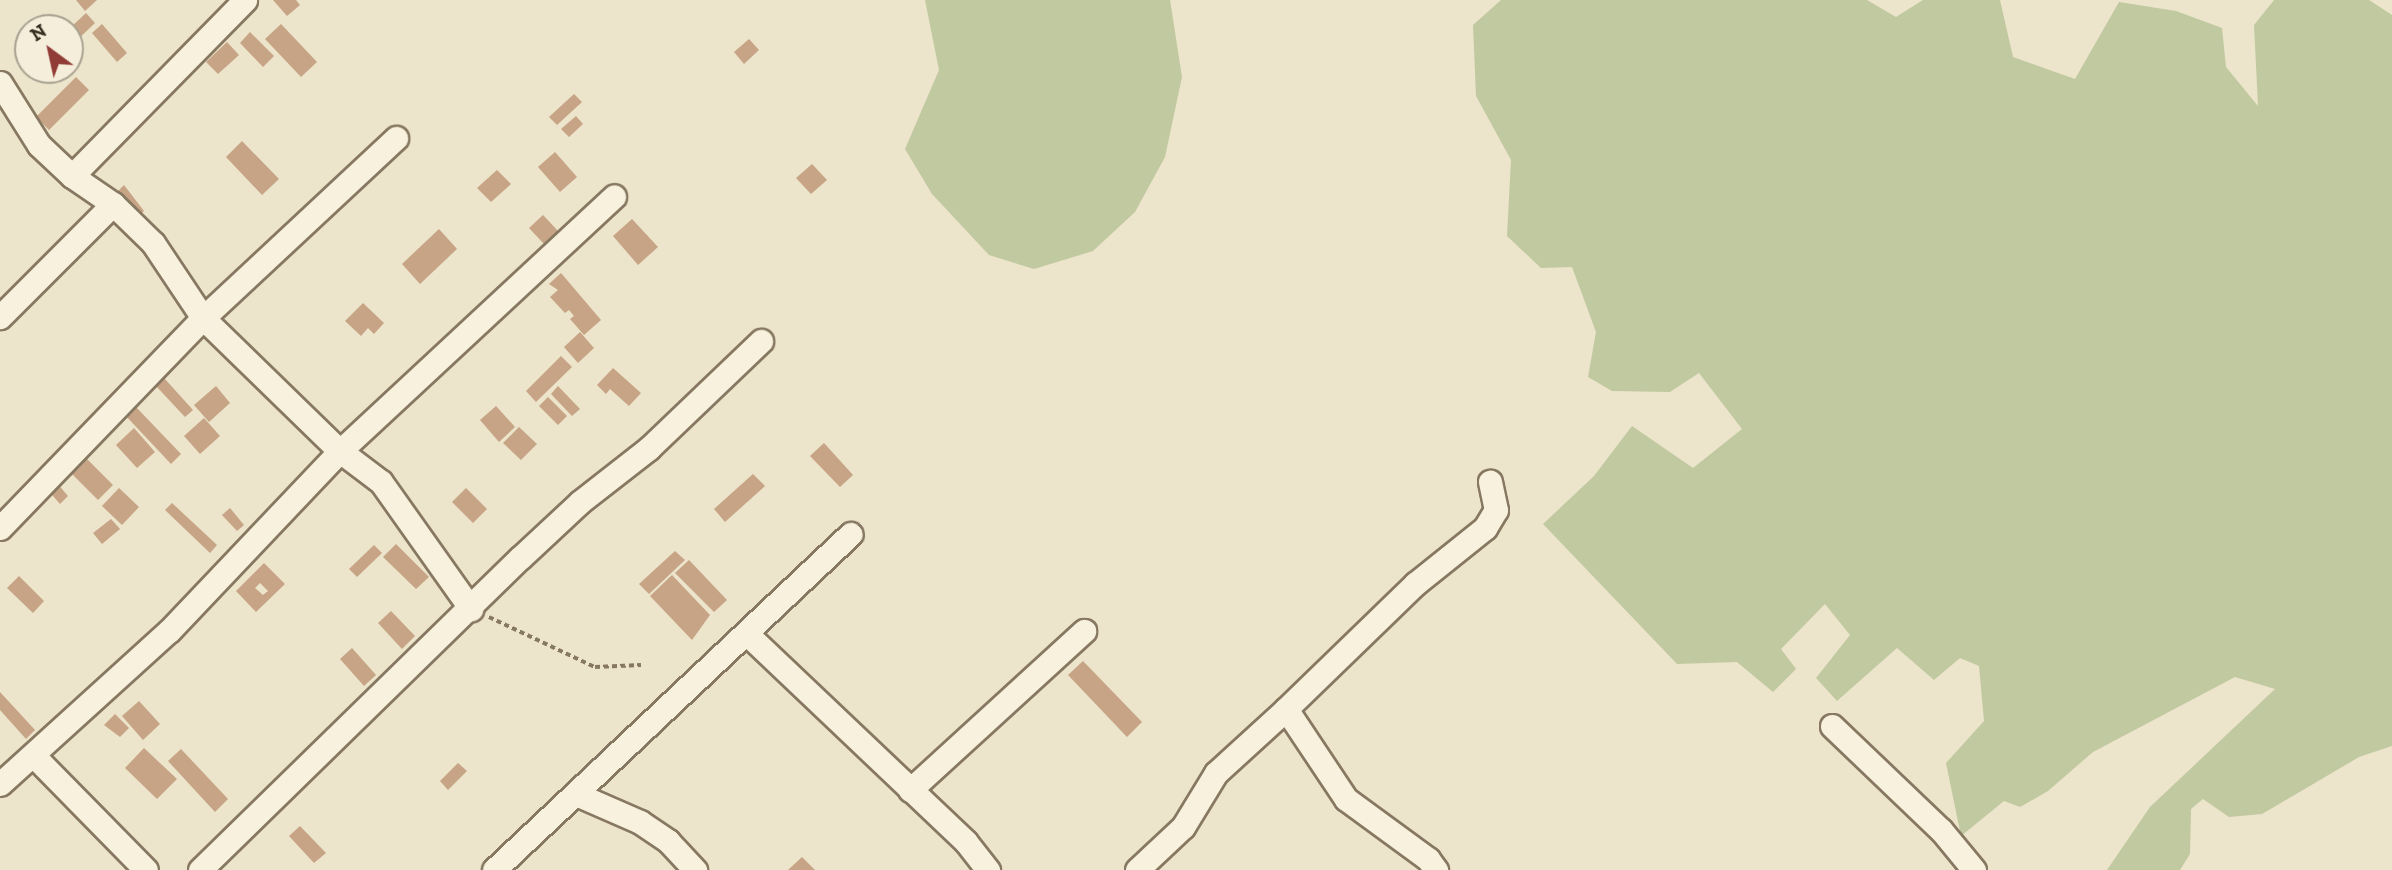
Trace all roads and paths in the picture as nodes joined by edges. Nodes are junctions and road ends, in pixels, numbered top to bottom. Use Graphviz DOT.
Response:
graph roads {
  1 [pos="245,0"];
  2 [pos="0,83"];
  3 [pos="396,138"];
  4 [pos="72,176"];
  5 [pos="614,196"];
  6 [pos="113,204"];
  7 [pos="0,317"];
  8 [pos="203,318"];
  9 [pos="761,341"];
  10 [pos="340,452"];
  11 [pos="1490,482"];
  12 [pos="0,528"];
  13 [pos="851,534"];
  14 [pos="471,608"];
  15 [pos="1084,631"];
  16 [pos="746,633"];
  17 [pos="641,665"];
  18 [pos="1286,709"];
  19 [pos="1832,726"];
  20 [pos="33,755"];
  21 [pos="0,784"];
  22 [pos="910,790"];
  23 [pos="576,794"];
  24 [pos="1427,866"];
  25 [pos="146,870"];
  26 [pos="200,870"];
  27 [pos="494,870"];
  28 [pos="695,870"];
  29 [pos="988,870"];
  30 [pos="1137,870"];
  31 [pos="1974,870"];
  1 -- 4 [label="street"];
  2 -- 4 [label="street"];
  3 -- 8 [label="street"];
  4 -- 6 [label="street"];
  5 -- 10 [label="street"];
  6 -- 7 [label="street"];
  6 -- 8 [label="street"];
  8 -- 10 [label="street"];
  8 -- 12 [label="street"];
  9 -- 14 [label="street"];
  10 -- 14 [label="street"];
  10 -- 20 [label="street"];
  11 -- 18 [label="street"];
  13 -- 16 [label="street"];
  14 -- 17 [label="path"];
  14 -- 26 [label="street"];
  15 -- 22 [label="street"];
  16 -- 22 [label="street"];
  16 -- 23 [label="street"];
  18 -- 24 [label="street"];
  18 -- 30 [label="street"];
  19 -- 31 [label="street"];
  20 -- 21 [label="street"];
  20 -- 25 [label="street"];
  22 -- 29 [label="street"];
  23 -- 27 [label="street"];
  23 -- 28 [label="street"];
}
